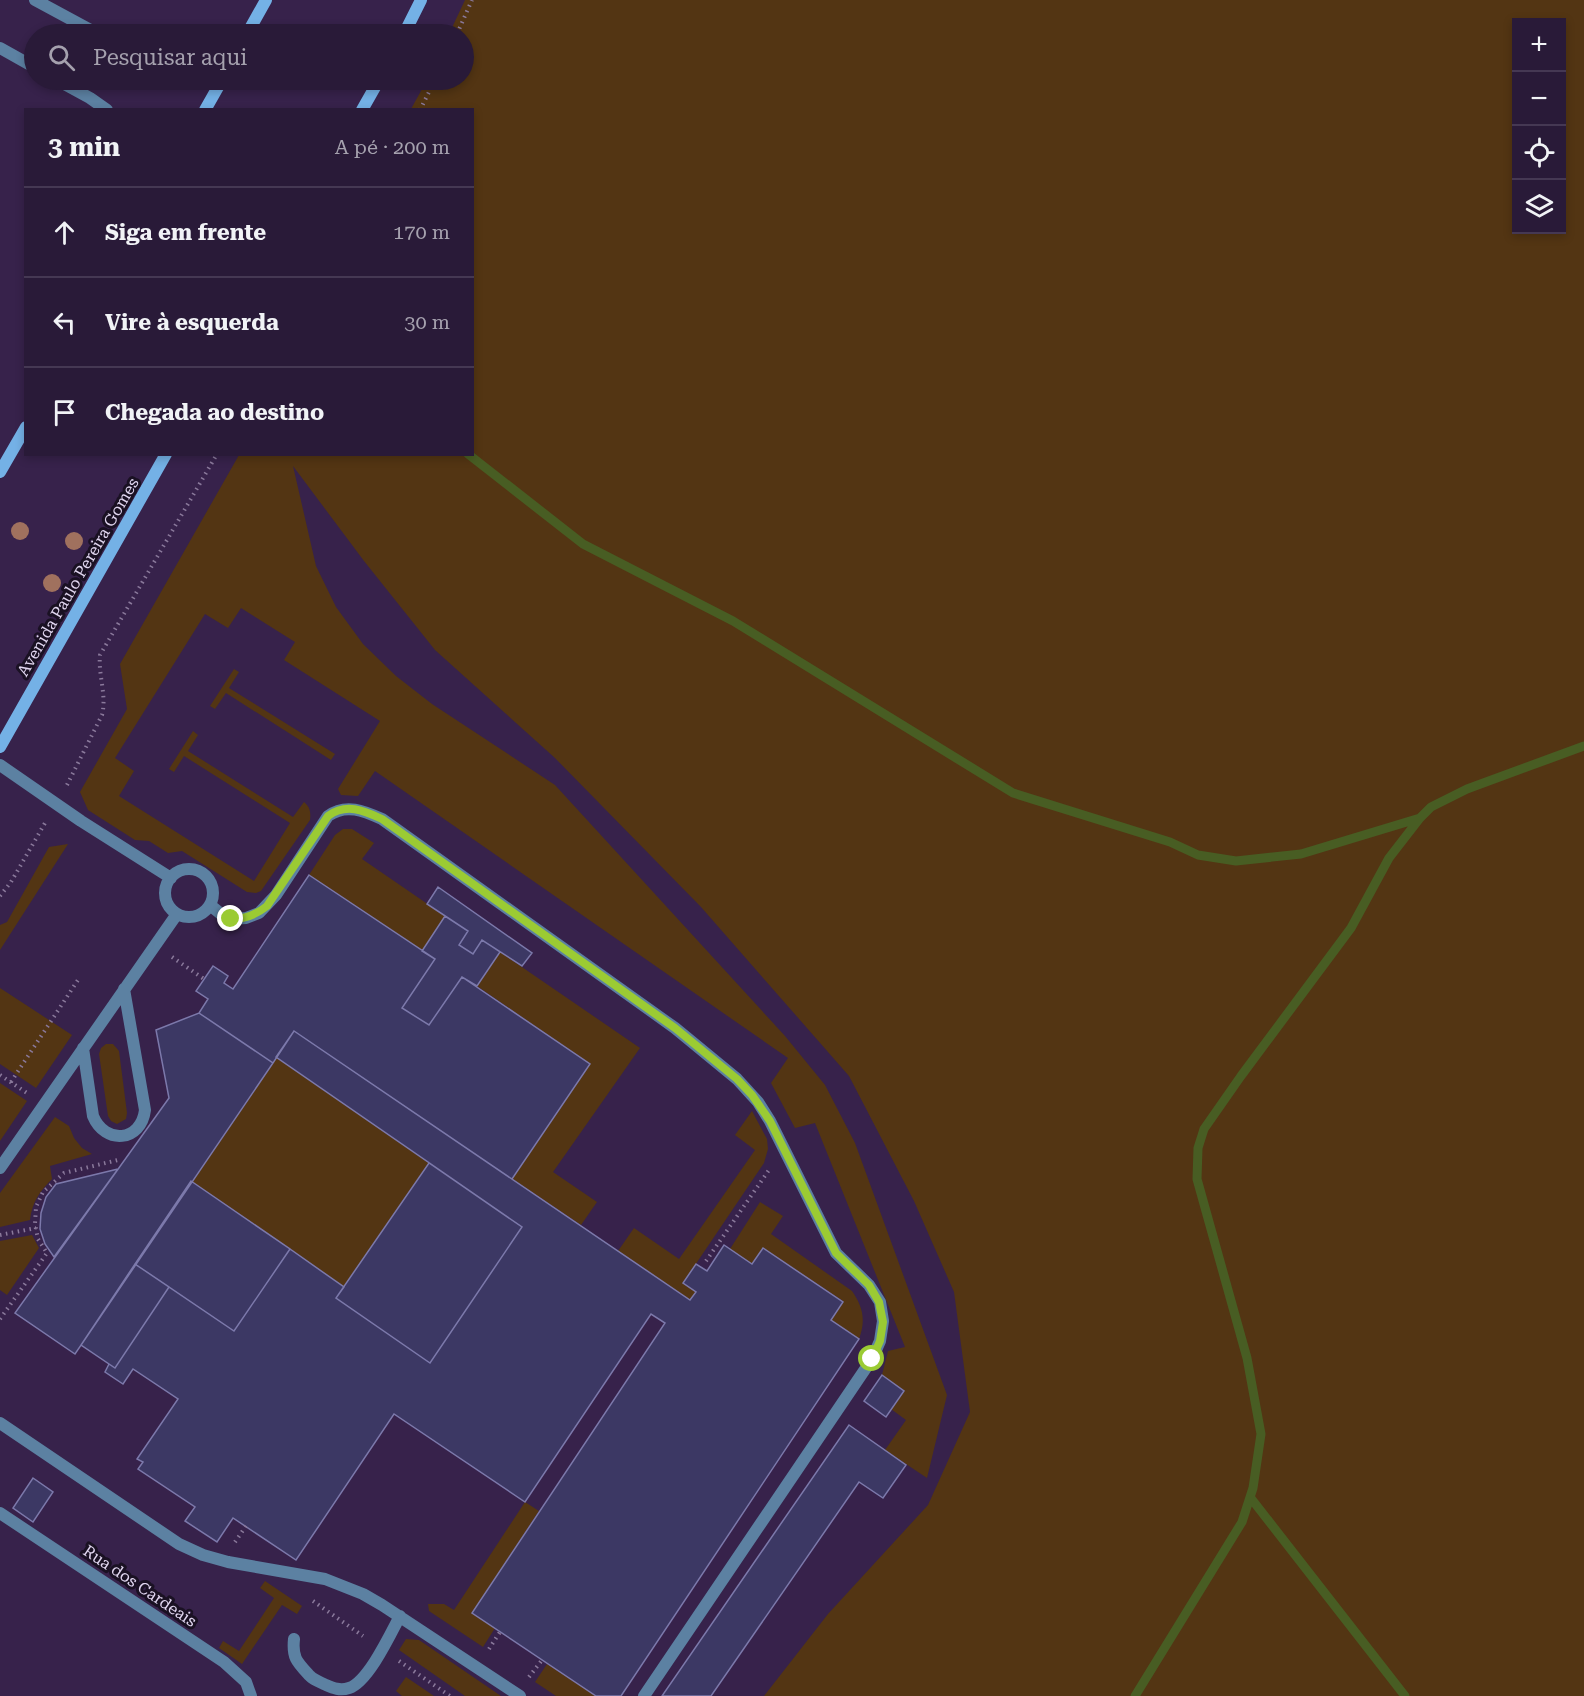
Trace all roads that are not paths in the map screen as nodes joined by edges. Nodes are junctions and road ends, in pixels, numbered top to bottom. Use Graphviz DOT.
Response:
graph roads {
  1 [pos="35,0"];
  2 [pos="266,0"];
  3 [pos="414,0"];
  4 [pos="421,0"];
  5 [pos="79,24"];
  6 [pos="253,24"];
  7 [pos="408,24"];
  8 [pos="409,24"];
  9 [pos="0,48"];
  10 [pos="24,61"];
  11 [pos="75,90"];
  12 [pos="216,90"];
  13 [pos="373,90"];
  14 [pos="104,108"];
  15 [pos="206,108"];
  16 [pos="363,108"];
  17 [pos="24,430"];
  18 [pos="165,456"];
  19 [pos="0,472"];
  20 [pos="0,747"];
  21 [pos="0,765"];
  22 [pos="171,878"];
  23 [pos="210,905"];
  24 [pos="177,914"];
  25 [pos="124,989"];
  26 [pos="83,1048"];
  27 [pos="0,1168"];
  28 [pos="0,1423"];
  29 [pos="0,1513"];
  30 [pos="400,1616"];
  31 [pos="294,1639"];
  32 [pos="251,1696"];
  33 [pos="520,1696"];
  34 [pos="644,1696"];
  1 -- 5 [label="street"];
  2 -- 6 [label="main road"];
  3 -- 7 [label="main road"];
  4 -- 8 [label="main road"];
  9 -- 10 [label="street"];
  11 -- 14 [label="street"];
  12 -- 15 [label="main road"];
  13 -- 16 [label="main road"];
  17 -- 19 [label="main road"];
  18 -- 20 [label="main road, Avenida Paulo Pereira Gomes"];
  21 -- 22 [label="street"];
  22 -- 23 [label="street"];
  22 -- 24 [label="street"];
  23 -- 24 [label="street"];
  23 -- 34 [label="street"];
  24 -- 25 [label="street"];
  25 -- 26 [label="street"];
  25 -- 26 [label="street"];
  26 -- 27 [label="street"];
  28 -- 30 [label="street"];
  29 -- 32 [label="street, Rua dos Cardeais"];
  30 -- 31 [label="street"];
  30 -- 33 [label="street"];
}
